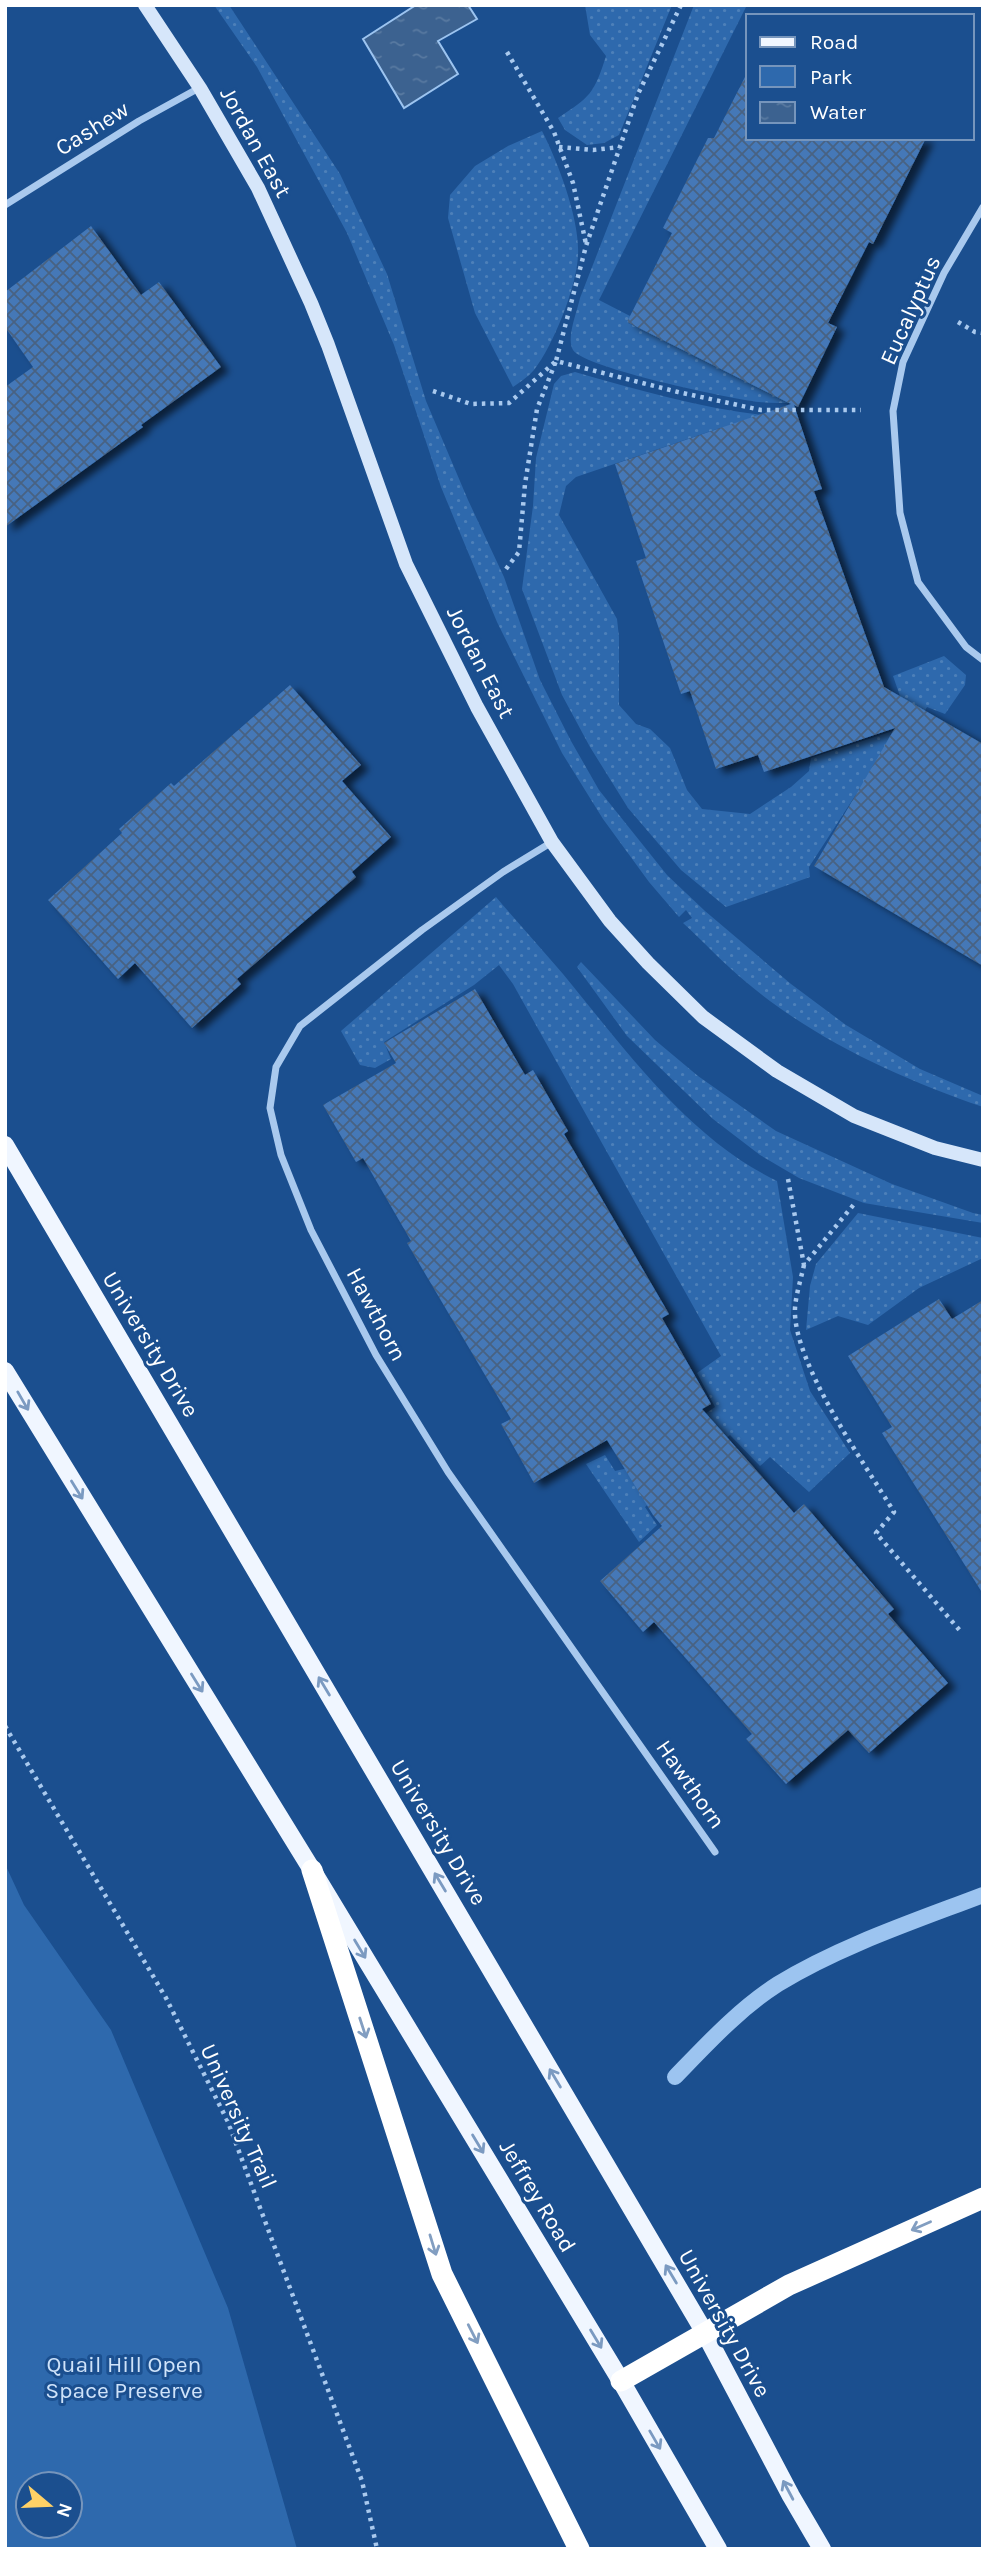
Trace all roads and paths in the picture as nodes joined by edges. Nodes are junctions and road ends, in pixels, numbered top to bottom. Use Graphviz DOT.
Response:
graph roads {
  1 [pos="145,5"];
  2 [pos="681,5"];
  3 [pos="507,52"];
  4 [pos="200,88"];
  5 [pos="559,147"];
  6 [pos="620,147"];
  7 [pos="5,205"];
  8 [pos="983,206"];
  9 [pos="586,246"];
  10 [pos="556,361"];
  11 [pos="433,391"];
  12 [pos="893,411"];
  13 [pos="506,569"];
  14 [pos="983,660"];
  15 [pos="552,842"];
  16 [pos="5,1145"];
  17 [pos="983,1160"];
  18 [pos="788,1180"];
  19 [pos="855,1203"];
  20 [pos="804,1265"];
  21 [pos="5,1371"];
  22 [pos="962,1633"];
  23 [pos="5,1727"];
  24 [pos="715,1852"];
  25 [pos="313,1870"];
  26 [pos="983,2198"];
  27 [pos="705,2333"];
  28 [pos="621,2381"];
  29 [pos="377,2549"];
  30 [pos="579,2549"];
  31 [pos="718,2549"];
  32 [pos="822,2549"];
  1 -- 4 [label="street, Jordan East"];
  2 -- 6 [label="path"];
  3 -- 5 [label="path"];
  4 -- 7 [label="street, Cashew"];
  4 -- 15 [label="street, Jordan East"];
  5 -- 6 [label="path"];
  5 -- 9 [label="path"];
  6 -- 9 [label="path"];
  8 -- 12 [label="street, Eucalyptus"];
  9 -- 10 [label="path"];
  10 -- 11 [label="path"];
  10 -- 12 [label="path"];
  10 -- 13 [label="path"];
  12 -- 14 [label="street, Eucalyptus"];
  15 -- 17 [label="street, Jordan East"];
  15 -- 24 [label="street, Hawthorn"];
  27 -- 16 [label="main road, University Drive, one-way"];
  18 -- 20 [label="path"];
  19 -- 20 [label="path"];
  20 -- 22 [label="path"];
  21 -- 25 [label="main road, one-way"];
  23 -- 29 [label="path, University Trail"];
  25 -- 28 [label="main road, Jeffrey Road, one-way"];
  25 -- 30 [label="highway, one-way"];
  26 -- 27 [label="highway, one-way"];
  27 -- 28 [label="highway"];
  32 -- 27 [label="main road, University Drive, one-way"];
  28 -- 31 [label="main road, Jeffrey Road, one-way"];
}
